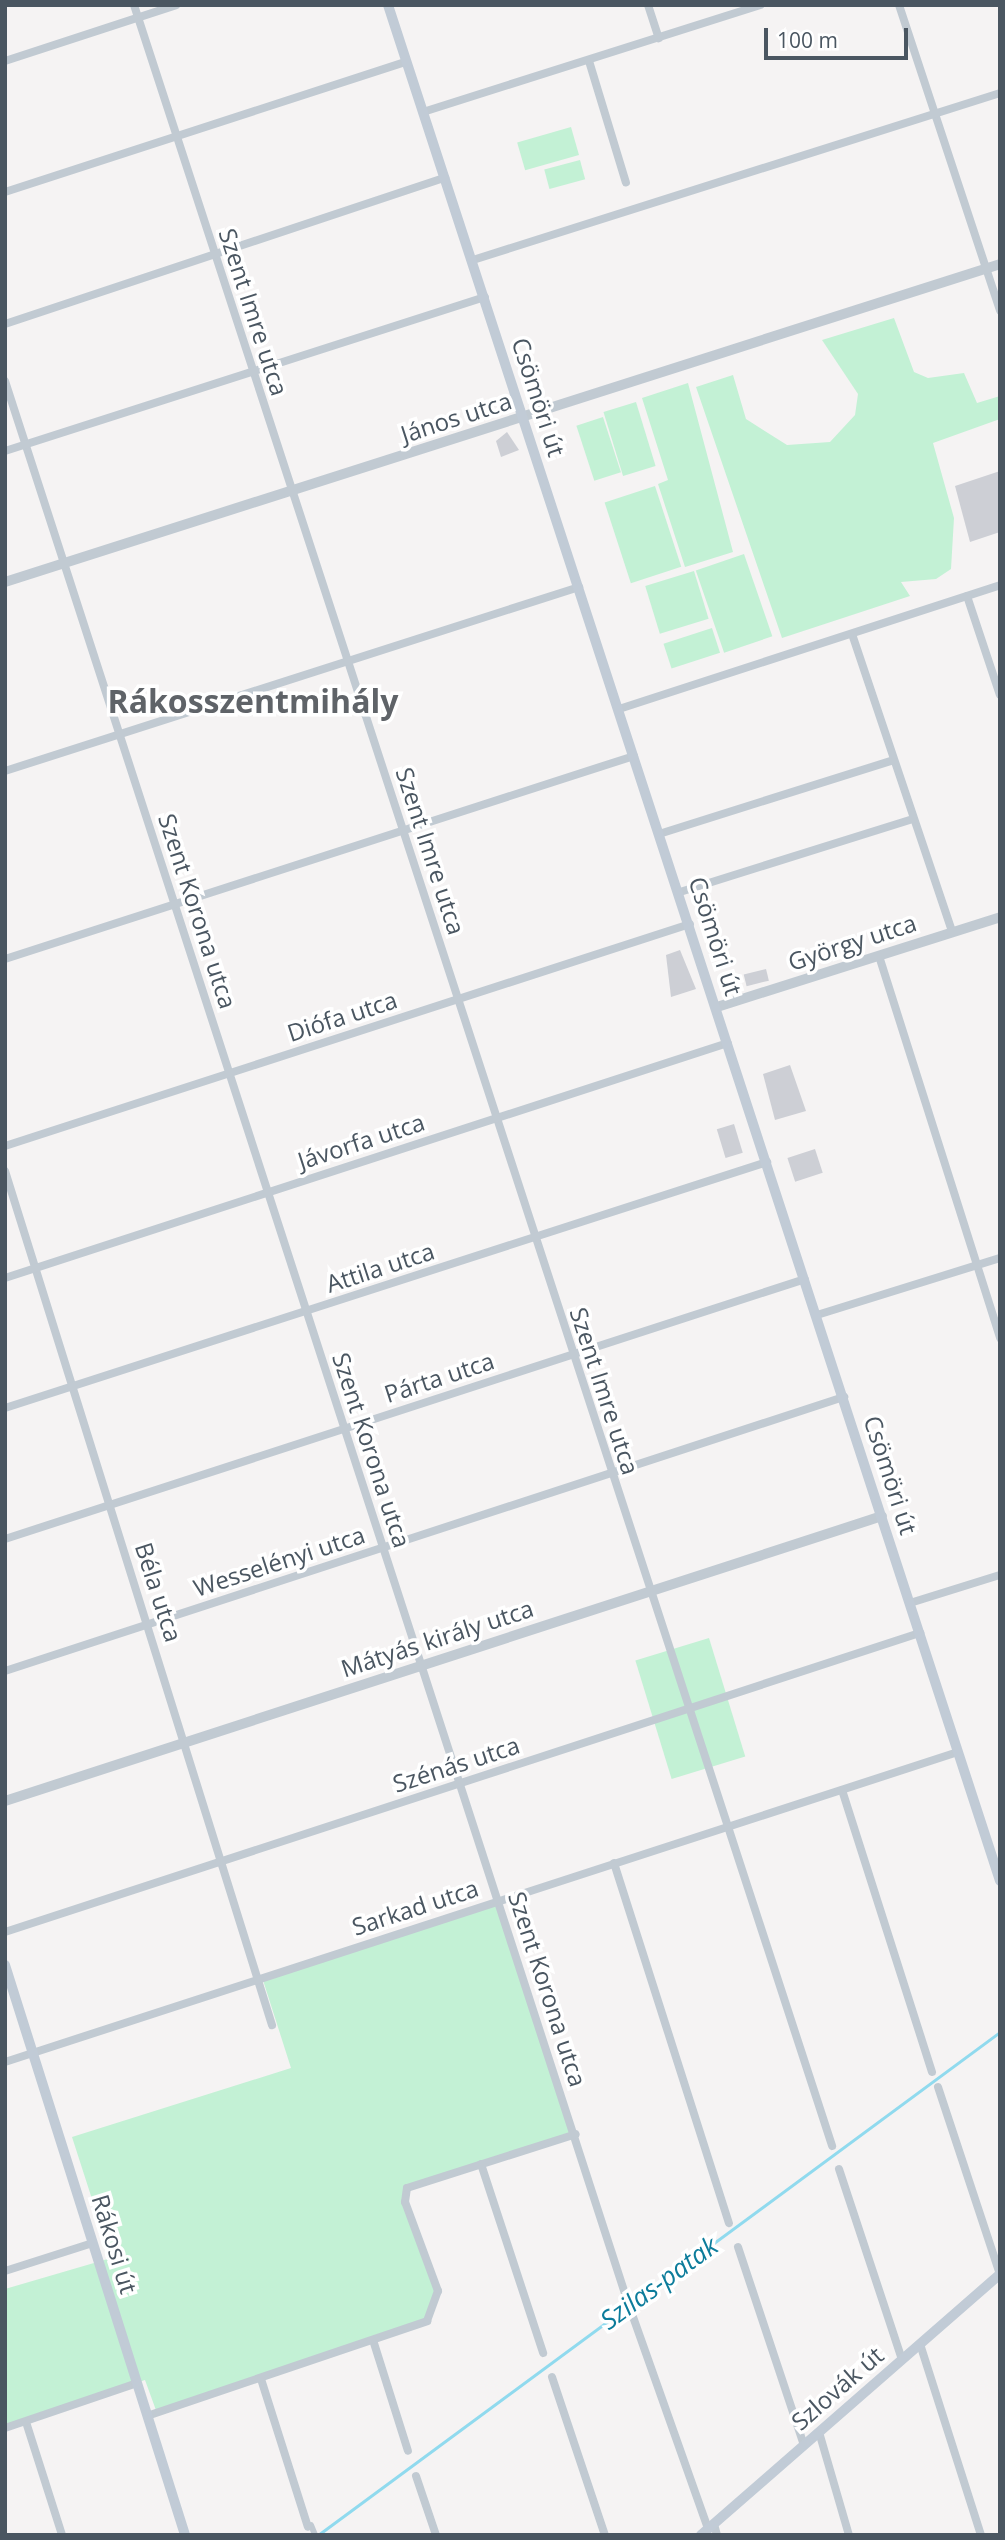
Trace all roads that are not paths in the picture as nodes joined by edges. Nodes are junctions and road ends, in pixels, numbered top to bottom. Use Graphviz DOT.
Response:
graph roads {
  1 [pos="134,5"];
  2 [pos="176,5"];
  3 [pos="388,5"];
  4 [pos="648,5"];
  5 [pos="761,5"];
  6 [pos="899,5"];
  7 [pos="138,18"];
  8 [pos="659,38"];
  9 [pos="5,61"];
  10 [pos="590,61"];
  11 [pos="406,62"];
  12 [pos="1000,93"];
  13 [pos="423,112"];
  14 [pos="934,114"];
  15 [pos="177,136"];
  16 [pos="444,178"];
  17 [pos="626,183"];
  18 [pos="5,192"];
  19 [pos="215,254"];
  20 [pos="473,261"];
  21 [pos="1000,264"];
  22 [pos="985,269"];
  23 [pos="485,297"];
  24 [pos="1000,311"];
  25 [pos="5,324"];
  26 [pos="254,372"];
  27 [pos="5,382"];
  28 [pos="523,417"];
  29 [pos="26,444"];
  30 [pos="5,451"];
  31 [pos="292,491"];
  32 [pos="66,562"];
  33 [pos="5,582"];
  34 [pos="1000,585"];
  35 [pos="579,587"];
  36 [pos="967,596"];
  37 [pos="852,634"];
  38 [pos="349,659"];
  39 [pos="1000,695"];
  40 [pos="620,709"];
  41 [pos="120,733"];
  42 [pos="634,756"];
  43 [pos="893,760"];
  44 [pos="5,771"];
  45 [pos="913,819"];
  46 [pos="404,830"];
  47 [pos="659,834"];
  48 [pos="680,892"];
  49 [pos="176,903"];
  50 [pos="1000,917"];
  51 [pos="690,924"];
  52 [pos="952,933"];
  53 [pos="879,956"];
  54 [pos="5,959"];
  55 [pos="458,999"];
  56 [pos="717,1007"];
  57 [pos="728,1043"];
  58 [pos="230,1073"];
  59 [pos="497,1117"];
  60 [pos="5,1146"];
  61 [pos="767,1163"];
  62 [pos="5,1171"];
  63 [pos="268,1191"];
  64 [pos="534,1237"];
  65 [pos="1000,1258"];
  66 [pos="976,1265"];
  67 [pos="34,1268"];
  68 [pos="5,1278"];
  69 [pos="805,1279"];
  70 [pos="307,1311"];
  71 [pos="817,1315"];
  72 [pos="1000,1338"];
  73 [pos="572,1354"];
  74 [pos="71,1387"];
  75 [pos="844,1397"];
  76 [pos="5,1408"];
  77 [pos="345,1428"];
  78 [pos="612,1473"];
  79 [pos="110,1505"];
  80 [pos="882,1516"];
  81 [pos="5,1539"];
  82 [pos="383,1547"];
  83 [pos="1000,1575"];
  84 [pos="650,1591"];
  85 [pos="911,1604"];
  86 [pos="149,1623"];
  87 [pos="920,1633"];
  88 [pos="424,1665"];
  89 [pos="5,1671"];
  90 [pos="688,1710"];
  91 [pos="186,1742"];
  92 [pos="958,1752"];
  93 [pos="461,1783"];
  94 [pos="842,1790"];
  95 [pos="5,1801"];
  96 [pos="727,1827"];
  97 [pos="225,1860"];
  98 [pos="614,1863"];
  99 [pos="1000,1881"];
  100 [pos="499,1901"];
  101 [pos="5,1932"];
  102 [pos="5,1965"];
  103 [pos="262,1977"];
  104 [pos="272,2025"];
  105 [pos="33,2053"];
  106 [pos="5,2062"];
  107 [pos="932,2072"];
  108 [pos="938,2087"];
  109 [pos="576,2134"];
  110 [pos="832,2146"];
  111 [pos="481,2164"];
  112 [pos="839,2169"];
  113 [pos="729,2222"];
  114 [pos="93,2243"];
  115 [pos="738,2247"];
  116 [pos="5,2271"];
  117 [pos="1000,2274"];
  118 [pos="373,2340"];
  119 [pos="920,2344"];
  120 [pos="543,2353"];
  121 [pos="902,2359"];
  122 [pos="552,2377"];
  123 [pos="261,2379"];
  124 [pos="137,2383"];
  125 [pos="147,2416"];
  126 [pos="26,2422"];
  127 [pos="5,2428"];
  128 [pos="819,2432"];
  129 [pos="804,2445"];
  130 [pos="408,2451"];
  131 [pos="416,2476"];
  132 [pos="311,2529"];
  133 [pos="710,2531"];
  134 [pos="62,2535"];
  135 [pos="185,2535"];
  136 [pos="436,2535"];
  137 [pos="605,2535"];
  138 [pos="849,2535"];
  139 [pos="981,2535"];
  1 -- 7 [label="street, Szent Imre utca"];
  2 -- 7 [label="street"];
  3 -- 11 [label="main road, Csömöri út"];
  4 -- 8 [label="street"];
  5 -- 8 [label="street"];
  6 -- 14 [label="street"];
  7 -- 9 [label="street"];
  7 -- 15 [label="street, Szent Imre utca"];
  8 -- 10 [label="street"];
  10 -- 13 [label="street"];
  10 -- 17 [label="street"];
  11 -- 13 [label="main road, Csömöri út"];
  11 -- 15 [label="street"];
  12 -- 14 [label="street"];
  13 -- 16 [label="main road, Csömöri út"];
  14 -- 20 [label="street"];
  14 -- 22 [label="street"];
  15 -- 18 [label="street"];
  15 -- 19 [label="street, Szent Imre utca"];
  16 -- 19 [label="street"];
  16 -- 20 [label="main road, Csömöri út"];
  19 -- 25 [label="street"];
  19 -- 26 [label="street, Szent Imre utca"];
  20 -- 23 [label="main road, Csömöri út"];
  21 -- 22 [label="street, János utca"];
  22 -- 24 [label="street"];
  22 -- 28 [label="street, János utca"];
  23 -- 26 [label="street"];
  23 -- 28 [label="main road, Csömöri út"];
  26 -- 29 [label="street"];
  26 -- 31 [label="street, Szent Imre utca"];
  27 -- 29 [label="street, Szent Korona utca"];
  28 -- 31 [label="street, János utca"];
  28 -- 35 [label="main road, Csömöri út"];
  29 -- 30 [label="street"];
  29 -- 32 [label="street, Szent Korona utca"];
  31 -- 32 [label="street, János utca"];
  31 -- 38 [label="street, Szent Imre utca"];
  32 -- 33 [label="street, János utca"];
  32 -- 41 [label="street, Szent Korona utca"];
  34 -- 36 [label="street"];
  35 -- 38 [label="street"];
  35 -- 40 [label="main road, Csömöri út"];
  36 -- 37 [label="street"];
  36 -- 39 [label="street"];
  37 -- 40 [label="street"];
  37 -- 43 [label="street"];
  38 -- 41 [label="street"];
  38 -- 46 [label="street, Szent Imre utca"];
  40 -- 42 [label="main road, Csömöri út"];
  41 -- 44 [label="street"];
  41 -- 49 [label="street, Szent Korona utca"];
  42 -- 46 [label="street"];
  42 -- 47 [label="main road, Csömöri út"];
  43 -- 45 [label="street"];
  43 -- 47 [label="street"];
  45 -- 48 [label="street"];
  45 -- 52 [label="street"];
  46 -- 49 [label="street"];
  46 -- 55 [label="street, Szent Imre utca"];
  47 -- 48 [label="main road, Csömöri út"];
  48 -- 51 [label="main road, Csömöri út"];
  49 -- 54 [label="street"];
  49 -- 58 [label="street, Szent Korona utca"];
  50 -- 52 [label="street, György utca"];
  51 -- 55 [label="street, Diófa utca"];
  51 -- 56 [label="main road, Csömöri út"];
  52 -- 53 [label="street, György utca"];
  53 -- 56 [label="street, György utca"];
  53 -- 66 [label="street"];
  55 -- 58 [label="street, Diófa utca"];
  55 -- 59 [label="street, Szent Imre utca"];
  56 -- 57 [label="main road, Csömöri út"];
  57 -- 59 [label="street, Jávorfa utca"];
  57 -- 61 [label="main road, Csömöri út"];
  58 -- 60 [label="street, Diófa utca"];
  58 -- 63 [label="street, Szent Korona utca"];
  59 -- 63 [label="street, Jávorfa utca"];
  59 -- 64 [label="street, Szent Imre utca"];
  61 -- 64 [label="street, Attila utca"];
  61 -- 69 [label="main road, Csömöri út"];
  62 -- 67 [label="street, Béla utca"];
  63 -- 67 [label="street, Jávorfa utca"];
  63 -- 70 [label="street, Szent Korona utca"];
  64 -- 70 [label="street, Attila utca"];
  64 -- 73 [label="street, Szent Imre utca"];
  65 -- 66 [label="street"];
  66 -- 71 [label="street"];
  66 -- 72 [label="street"];
  67 -- 68 [label="street, Jávorfa utca"];
  67 -- 74 [label="street, Béla utca"];
  69 -- 71 [label="main road, Csömöri út"];
  69 -- 73 [label="street, Párta utca"];
  70 -- 74 [label="street, Attila utca"];
  70 -- 77 [label="street, Szent Korona utca"];
  71 -- 75 [label="main road, Csömöri út"];
  73 -- 77 [label="street, Párta utca"];
  73 -- 78 [label="street, Szent Imre utca"];
  74 -- 76 [label="street, Attila utca"];
  74 -- 79 [label="street, Béla utca"];
  75 -- 78 [label="street, Wesselényi utca"];
  75 -- 80 [label="main road, Csömöri út"];
  77 -- 79 [label="street, Párta utca"];
  77 -- 82 [label="street, Szent Korona utca"];
  78 -- 82 [label="street, Wesselényi utca"];
  78 -- 84 [label="street, Szent Imre utca"];
  79 -- 81 [label="street, Párta utca"];
  79 -- 86 [label="street, Béla utca"];
  80 -- 84 [label="street, Mátyás király utca"];
  80 -- 85 [label="main road, Csömöri út"];
  82 -- 86 [label="street, Wesselényi utca"];
  82 -- 88 [label="street, Szent Korona utca"];
  83 -- 85 [label="street"];
  84 -- 88 [label="street, Mátyás király utca"];
  84 -- 90 [label="street, Szent Imre utca"];
  85 -- 87 [label="main road, Csömöri út"];
  86 -- 89 [label="street, Wesselényi utca"];
  86 -- 91 [label="street, Béla utca"];
  87 -- 90 [label="street, Szénás utca"];
  87 -- 92 [label="main road, Csömöri út"];
  88 -- 91 [label="street, Mátyás király utca"];
  88 -- 93 [label="street, Szent Korona utca"];
  90 -- 93 [label="street, Szénás utca"];
  90 -- 96 [label="street, Szent Imre utca"];
  91 -- 95 [label="street, Mátyás király utca"];
  91 -- 97 [label="street, Béla utca"];
  92 -- 94 [label="street, Sarkad utca"];
  92 -- 99 [label="main road, Csömöri út"];
  93 -- 97 [label="street, Szénás utca"];
  93 -- 100 [label="street, Szent Korona utca"];
  94 -- 96 [label="street, Sarkad utca"];
  94 -- 107 [label="street"];
  96 -- 98 [label="street, Sarkad utca"];
  96 -- 110 [label="street"];
  97 -- 101 [label="street, Szénás utca"];
  97 -- 103 [label="street, Béla utca"];
  98 -- 100 [label="street, Sarkad utca"];
  98 -- 113 [label="street"];
  100 -- 103 [label="street, Sarkad utca"];
  100 -- 109 [label="street, Szent Korona utca"];
  102 -- 105 [label="main road, Rákosi út"];
  103 -- 104 [label="street, Béla utca"];
  103 -- 105 [label="street, Sarkad utca"];
  105 -- 106 [label="street, Sarkad utca"];
  105 -- 114 [label="main road, Rákosi út"];
  108 -- 117 [label="street"];
  109 -- 111 [label="street"];
  109 -- 133 [label="street, Szent Korona utca"];
  111 -- 118 [label="street"];
  111 -- 120 [label="street"];
  112 -- 121 [label="street"];
  114 -- 116 [label="street"];
  114 -- 124 [label="main road, Rákosi út"];
  115 -- 129 [label="street"];
  117 -- 119 [label="main road, Szlovák út"];
  118 -- 123 [label="street"];
  118 -- 130 [label="street"];
  119 -- 121 [label="main road, Szlovák út"];
  119 -- 139 [label="street"];
  121 -- 128 [label="main road, Szlovák út"];
  122 -- 137 [label="street"];
  123 -- 125 [label="street"];
  123 -- 132 [label="street"];
  124 -- 125 [label="main road, Rákosi út"];
  124 -- 126 [label="street"];
  125 -- 135 [label="main road, Rákosi út"];
  126 -- 127 [label="street"];
  126 -- 134 [label="street"];
  128 -- 129 [label="main road, Szlovák út"];
  128 -- 138 [label="street"];
  129 -- 133 [label="main road, Szlovák út"];
  131 -- 136 [label="street"];
}
